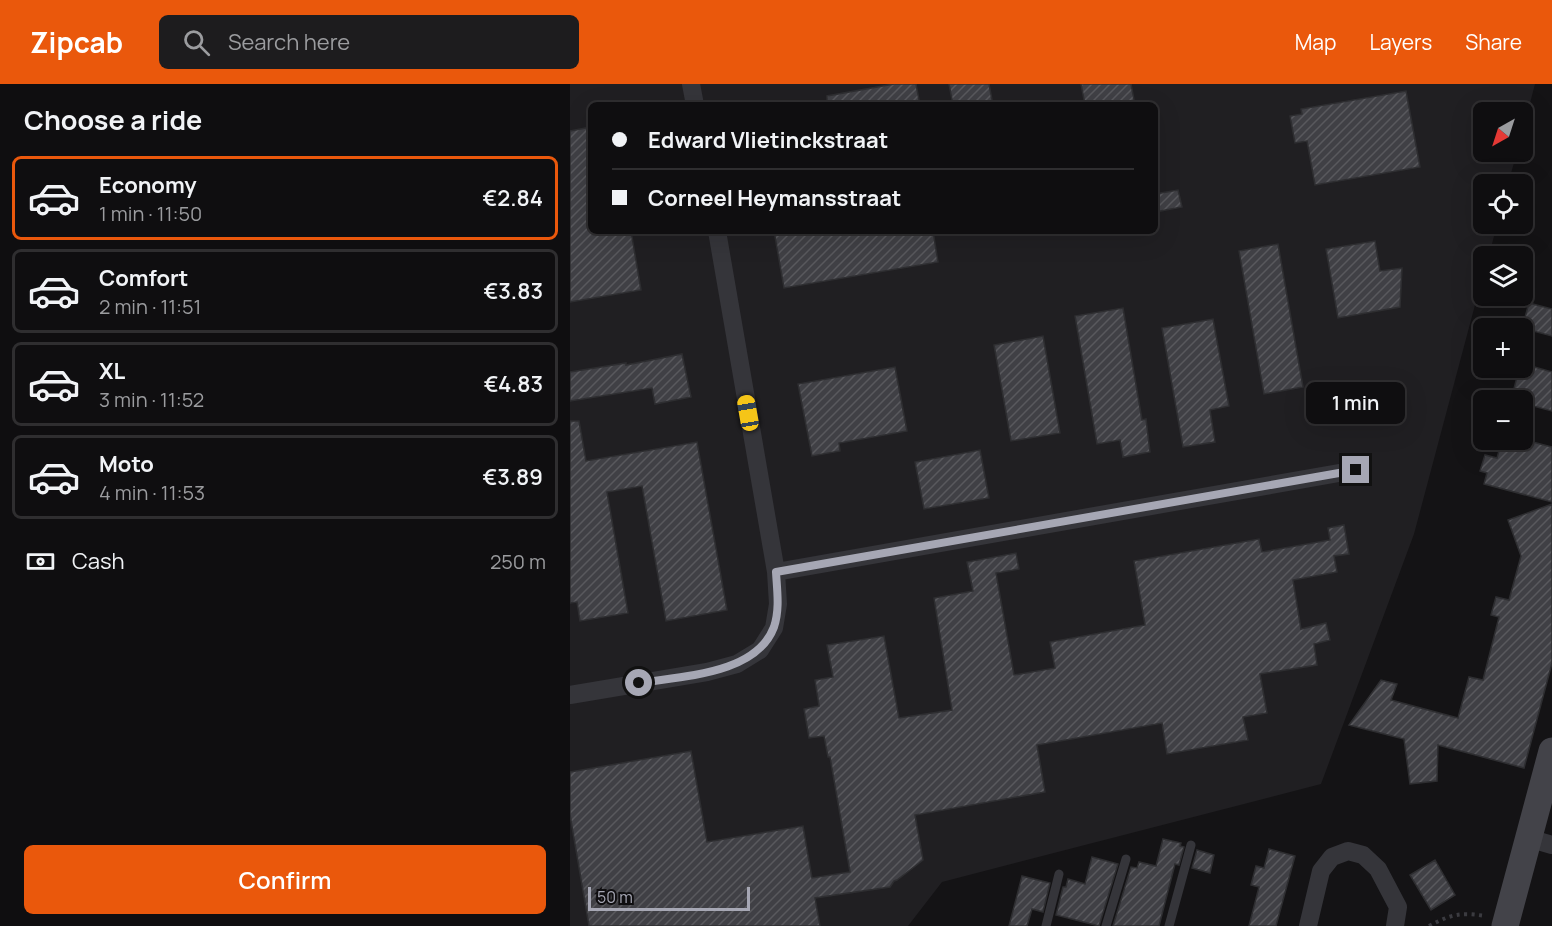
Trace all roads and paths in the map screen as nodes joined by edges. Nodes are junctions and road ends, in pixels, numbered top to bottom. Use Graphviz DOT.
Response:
graph roads {
  1 [pos="691,84"];
  2 [pos="694,102"];
  3 [pos="718,234"];
  4 [pos="1356,470"];
  5 [pos="776,572"];
  6 [pos="570,695"];
  7 [pos="1552,751"];
  8 [pos="1540,842"];
  9 [pos="1191,845"];
  10 [pos="1126,860"];
  11 [pos="1059,874"];
  12 [pos="1506,923"];
  13 [pos="1046,926"];
  14 [pos="1106,926"];
  15 [pos="1169,926"];
  16 [pos="1308,926"];
  17 [pos="1395,926"];
  18 [pos="1429,926"];
  1 -- 2 [label="street"];
  3 -- 5 [label="street"];
  4 -- 5 [label="street"];
  5 -- 6 [label="street"];
  7 -- 8 [label="main road"];
  8 -- 12 [label="main road"];
  9 -- 15 [label="lane"];
  10 -- 14 [label="lane"];
  11 -- 13 [label="lane"];
  12 -- 18 [label="path"];
  16 -- 17 [label="street"];
}
